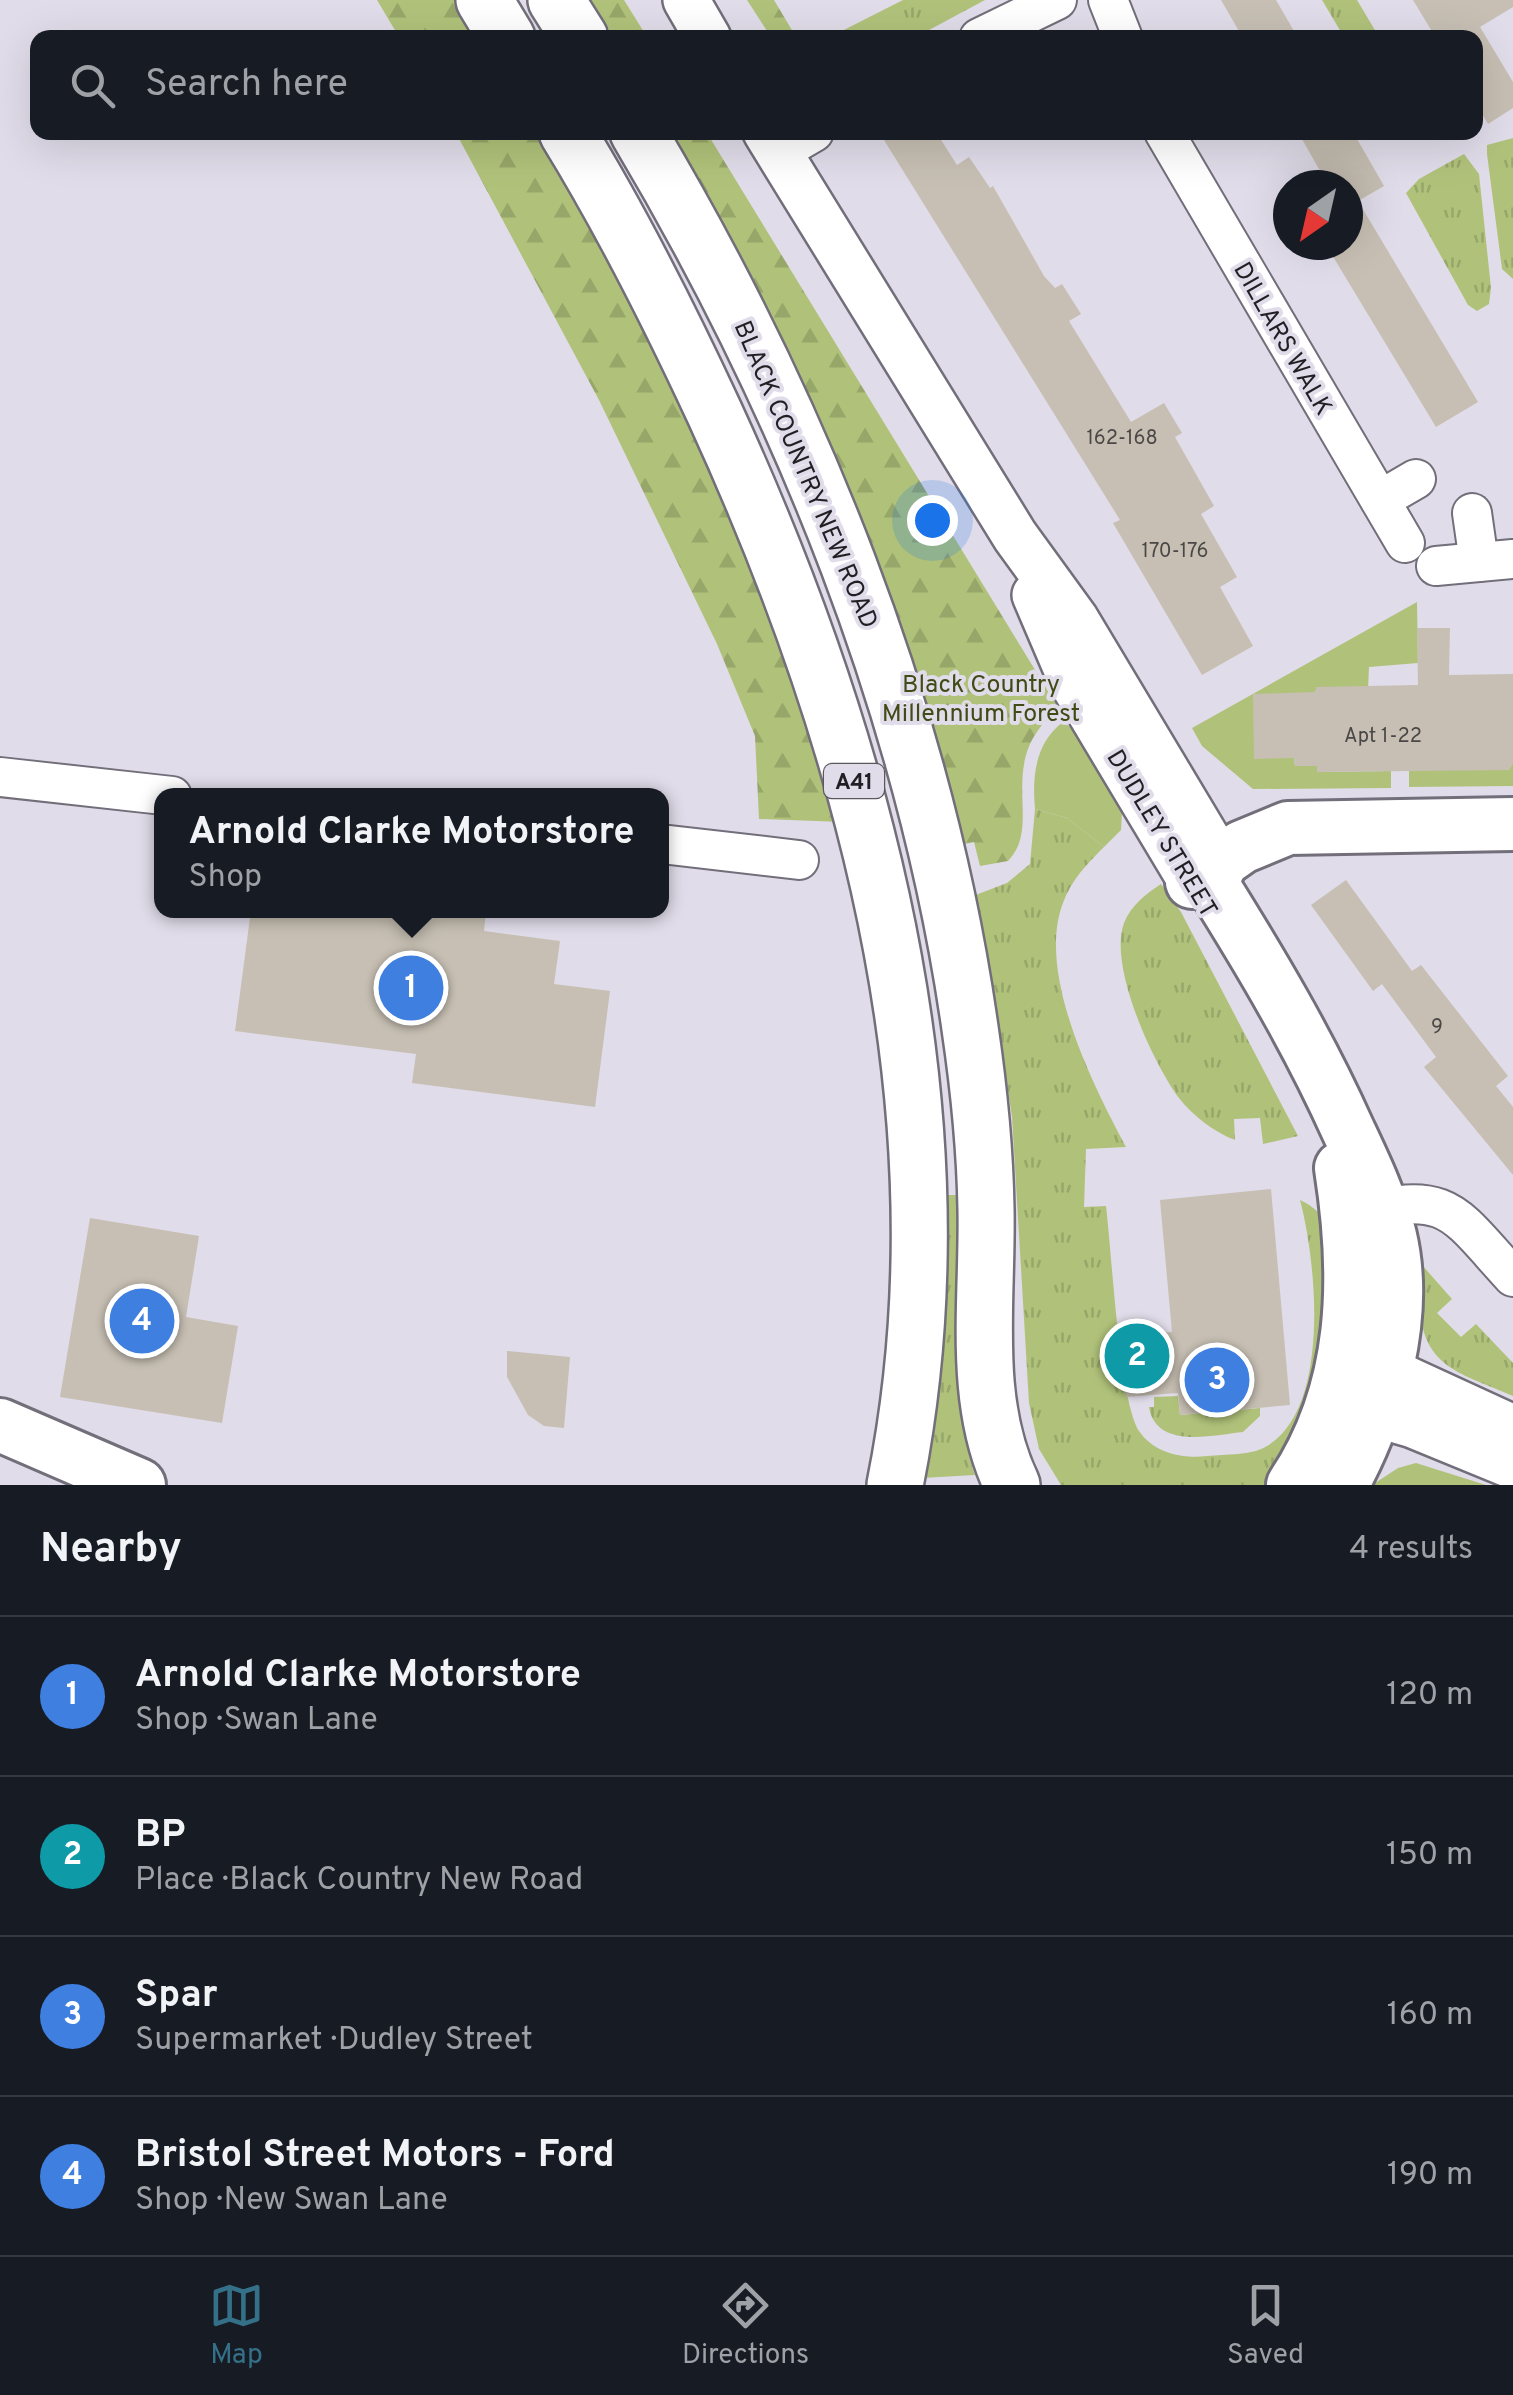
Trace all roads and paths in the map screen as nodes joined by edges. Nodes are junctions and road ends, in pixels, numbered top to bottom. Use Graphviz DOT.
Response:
graph roads {
  1 [pos="484,0"];
  2 [pos="556,0"];
  3 [pos="686,0"];
  4 [pos="1057,0"];
  5 [pos="1108,0"];
  6 [pos="502,30"];
  7 [pos="575,30"];
  8 [pos="703,30"];
  9 [pos="995,30"];
  10 [pos="1120,30"];
  11 [pos="572,140"];
  12 [pos="642,140"];
  13 [pos="787,140"];
  14 [pos="1169,140"];
  15 [pos="1416,479"];
  16 [pos="1380,500"];
  17 [pos="1472,514"];
  18 [pos="1404,543"];
  19 [pos="1496,561"];
  20 [pos="1436,566"];
  21 [pos="0,777"];
  22 [pos="154,794"];
  23 [pos="1513,824"];
  24 [pos="669,845"];
  25 [pos="798,860"];
  26 [pos="1206,872"];
  27 [pos="1364,1212"];
  28 [pos="1513,1277"];
  29 [pos="0,1425"];
  30 [pos="1513,1428"];
  31 [pos="1343,1429"];
  32 [pos="1513,1466"];
  33 [pos="139,1485"];
  34 [pos="895,1485"];
  35 [pos="1012,1485"];
  1 -- 6 [label="highway"];
  2 -- 7 [label="highway"];
  3 -- 8 [label="street"];
  4 -- 9 [label="street"];
  5 -- 10 [label="street"];
  11 -- 34 [label="highway, A41"];
  12 -- 35 [label="highway, BLACK COUNTRY NEW ROAD / A41"];
  13 -- 26 [label="street, DUDLEY STREET"];
  14 -- 16 [label="street, DILLARS WALK"];
  15 -- 16 [label="street"];
  16 -- 18 [label="street, DILLARS WALK"];
  17 -- 19 [label="street"];
  19 -- 20 [label="street"];
  21 -- 22 [label="street"];
  23 -- 26 [label="main road"];
  24 -- 25 [label="street"];
  26 -- 27 [label="main road, DUDLEY STREET"];
  27 -- 28 [label="street"];
  27 -- 31 [label="main road, DUDLEY STREET"];
  29 -- 33 [label="main road"];
  30 -- 31 [label="street"];
  31 -- 32 [label="street"];
}
